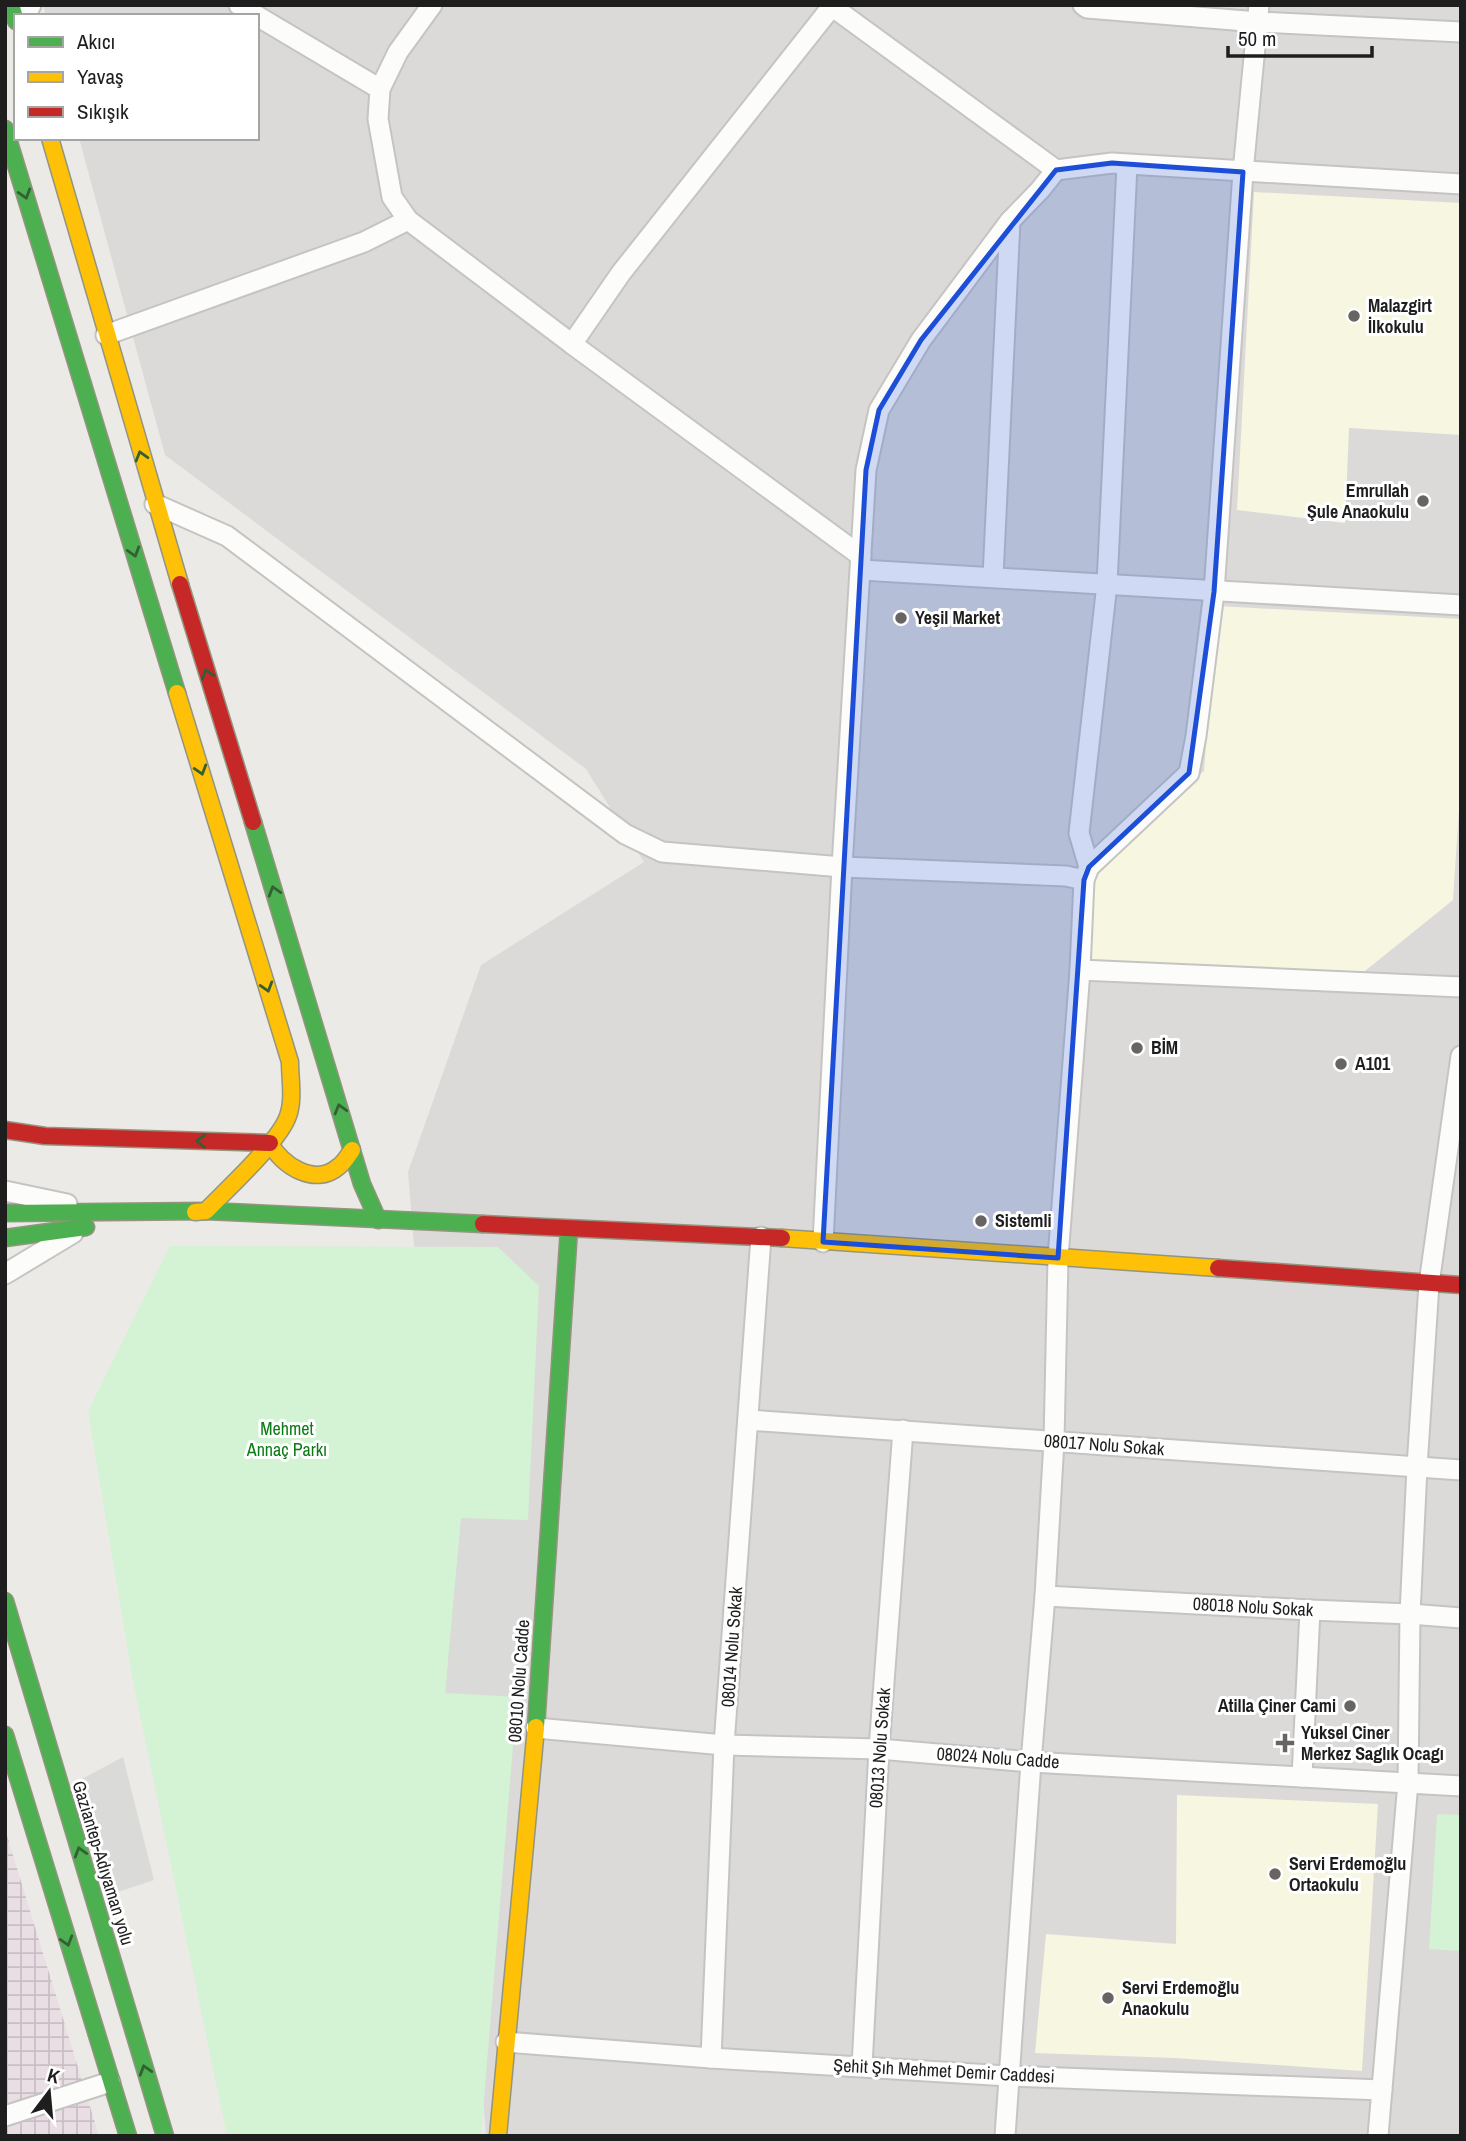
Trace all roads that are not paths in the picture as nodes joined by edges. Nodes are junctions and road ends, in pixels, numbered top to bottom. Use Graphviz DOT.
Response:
graph roads {
  1 [pos="432,5"];
  2 [pos="1083,5"];
  3 [pos="832,6"];
  4 [pos="1258,14"];
  5 [pos="259,17"];
  6 [pos="1461,32"];
  7 [pos="380,89"];
  8 [pos="5,129"];
  9 [pos="51,140"];
  10 [pos="1127,165"];
  11 [pos="1056,170"];
  12 [pos="1243,172"];
  13 [pos="1461,184"];
  14 [pos="408,220"];
  15 [pos="1010,221"];
  16 [pos="106,335"];
  17 [pos="572,344"];
  18 [pos="155,504"];
  19 [pos="861,563"];
  20 [pos="993,577"];
  21 [pos="1107,584"];
  22 [pos="1214,592"];
  23 [pos="1461,605"];
  24 [pos="842,867"];
  25 [pos="1086,873"];
  26 [pos="1080,970"];
  27 [pos="1461,987"];
  28 [pos="1461,1056"];
  29 [pos="5,1130"];
  30 [pos="270,1143"];
  31 [pos="352,1150"];
  32 [pos="5,1191"];
  33 [pos="206,1211"];
  34 [pos="102,1212"];
  35 [pos="5,1213"];
  36 [pos="378,1220"];
  37 [pos="81,1228"];
  38 [pos="569,1229"];
  39 [pos="761,1237"];
  40 [pos="5,1238"];
  41 [pos="823,1242"];
  42 [pos="1058,1258"];
  43 [pos="5,1274"];
  44 [pos="1429,1284"];
  45 [pos="1461,1285"];
  46 [pos="748,1420"];
  47 [pos="902,1430"];
  48 [pos="1054,1441"];
  49 [pos="1417,1467"];
  50 [pos="1461,1470"];
  51 [pos="1045,1595"];
  52 [pos="5,1601"];
  53 [pos="1310,1611"];
  54 [pos="1410,1614"];
  55 [pos="1461,1618"];
  56 [pos="536,1728"];
  57 [pos="5,1735"];
  58 [pos="724,1745"];
  59 [pos="879,1749"];
  60 [pos="1031,1762"];
  61 [pos="1302,1777"];
  62 [pos="1408,1782"];
  63 [pos="1461,1786"];
  64 [pos="506,2042"];
  65 [pos="711,2058"];
  66 [pos="862,2066"];
  67 [pos="1008,2076"];
  68 [pos="110,2082"];
  69 [pos="1382,2090"];
  70 [pos="5,2116"];
  71 [pos="128,2136"];
  72 [pos="164,2136"];
  73 [pos="498,2136"];
  74 [pos="1005,2136"];
  75 [pos="1378,2136"];
  1 -- 7 [label="street"];
  2 -- 4 [label="street"];
  3 -- 11 [label="street"];
  3 -- 17 [label="street"];
  4 -- 6 [label="street"];
  4 -- 12 [label="street"];
  5 -- 7 [label="street"];
  7 -- 14 [label="street"];
  8 -- 30 [label="main road, one-way"];
  9 -- 16 [label="main road"];
  10 -- 11 [label="street"];
  10 -- 12 [label="street"];
  10 -- 21 [label="street"];
  11 -- 15 [label="street"];
  12 -- 13 [label="street"];
  12 -- 22 [label="street"];
  14 -- 16 [label="street"];
  14 -- 17 [label="street"];
  15 -- 19 [label="street"];
  15 -- 20 [label="street"];
  18 -- 16 [label="main road, one-way"];
  17 -- 19 [label="street"];
  18 -- 24 [label="street"];
  31 -- 18 [label="main road, one-way"];
  19 -- 20 [label="street"];
  19 -- 24 [label="street"];
  20 -- 21 [label="street"];
  21 -- 22 [label="street"];
  21 -- 25 [label="street"];
  22 -- 23 [label="street"];
  22 -- 25 [label="street"];
  24 -- 25 [label="street"];
  24 -- 41 [label="street"];
  25 -- 26 [label="street"];
  26 -- 27 [label="street"];
  26 -- 42 [label="street"];
  28 -- 44 [label="street"];
  30 -- 29 [label="main road, one-way"];
  30 -- 31 [label="main road"];
  30 -- 33 [label="main road"];
  31 -- 36 [label="main road"];
  32 -- 34 [label="street"];
  33 -- 34 [label="main road"];
  33 -- 36 [label="main road"];
  33 -- 37 [label="main road"];
  34 -- 35 [label="main road"];
  36 -- 38 [label="main road"];
  37 -- 40 [label="main road"];
  37 -- 43 [label="street"];
  38 -- 39 [label="main road"];
  38 -- 56 [label="main road, 08010 Nolu Cadde"];
  39 -- 41 [label="main road"];
  39 -- 46 [label="street, 08014 Nolu Sokak"];
  41 -- 42 [label="main road"];
  42 -- 44 [label="main road"];
  42 -- 48 [label="street"];
  44 -- 45 [label="main road"];
  44 -- 49 [label="street"];
  46 -- 47 [label="street, 08017 Nolu Sokak"];
  46 -- 58 [label="street, 08014 Nolu Sokak"];
  47 -- 48 [label="street, 08017 Nolu Sokak"];
  47 -- 59 [label="street, 08013 Nolu Sokak"];
  48 -- 49 [label="street, 08017 Nolu Sokak"];
  48 -- 51 [label="street"];
  49 -- 50 [label="street, 08017 Nolu Sokak"];
  49 -- 54 [label="street"];
  51 -- 53 [label="street, 08018 Nolu Sokak"];
  51 -- 60 [label="street"];
  72 -- 52 [label="main road, Gaziantep-Adıyaman yolu, one-way"];
  53 -- 54 [label="street, 08018 Nolu Sokak"];
  53 -- 61 [label="street"];
  54 -- 55 [label="street, 08018 Nolu Sokak"];
  54 -- 62 [label="street"];
  56 -- 58 [label="street, 08024 Nolu Cadde"];
  56 -- 64 [label="main road, 08010 Nolu Cadde"];
  57 -- 68 [label="main road, one-way"];
  58 -- 59 [label="street, 08024 Nolu Cadde"];
  58 -- 65 [label="street, 08014 Nolu Sokak"];
  59 -- 60 [label="street, 08024 Nolu Cadde"];
  59 -- 66 [label="street, 08013 Nolu Sokak"];
  60 -- 61 [label="street, 08024 Nolu Cadde"];
  60 -- 67 [label="street"];
  61 -- 62 [label="street, 08024 Nolu Cadde"];
  62 -- 63 [label="street, 08024 Nolu Cadde"];
  62 -- 69 [label="street"];
  64 -- 65 [label="street, Şehit Şıh Mehmet Demir Caddesi"];
  64 -- 73 [label="main road, 08010 Nolu Cadde"];
  65 -- 66 [label="street, Şehit Şıh Mehmet Demir Caddesi"];
  66 -- 67 [label="street, Şehit Şıh Mehmet Demir Caddesi"];
  67 -- 69 [label="street, Şehit Şıh Mehmet Demir Caddesi"];
  67 -- 74 [label="street"];
  68 -- 70 [label="street"];
  68 -- 71 [label="main road"];
  69 -- 75 [label="street"];
}
